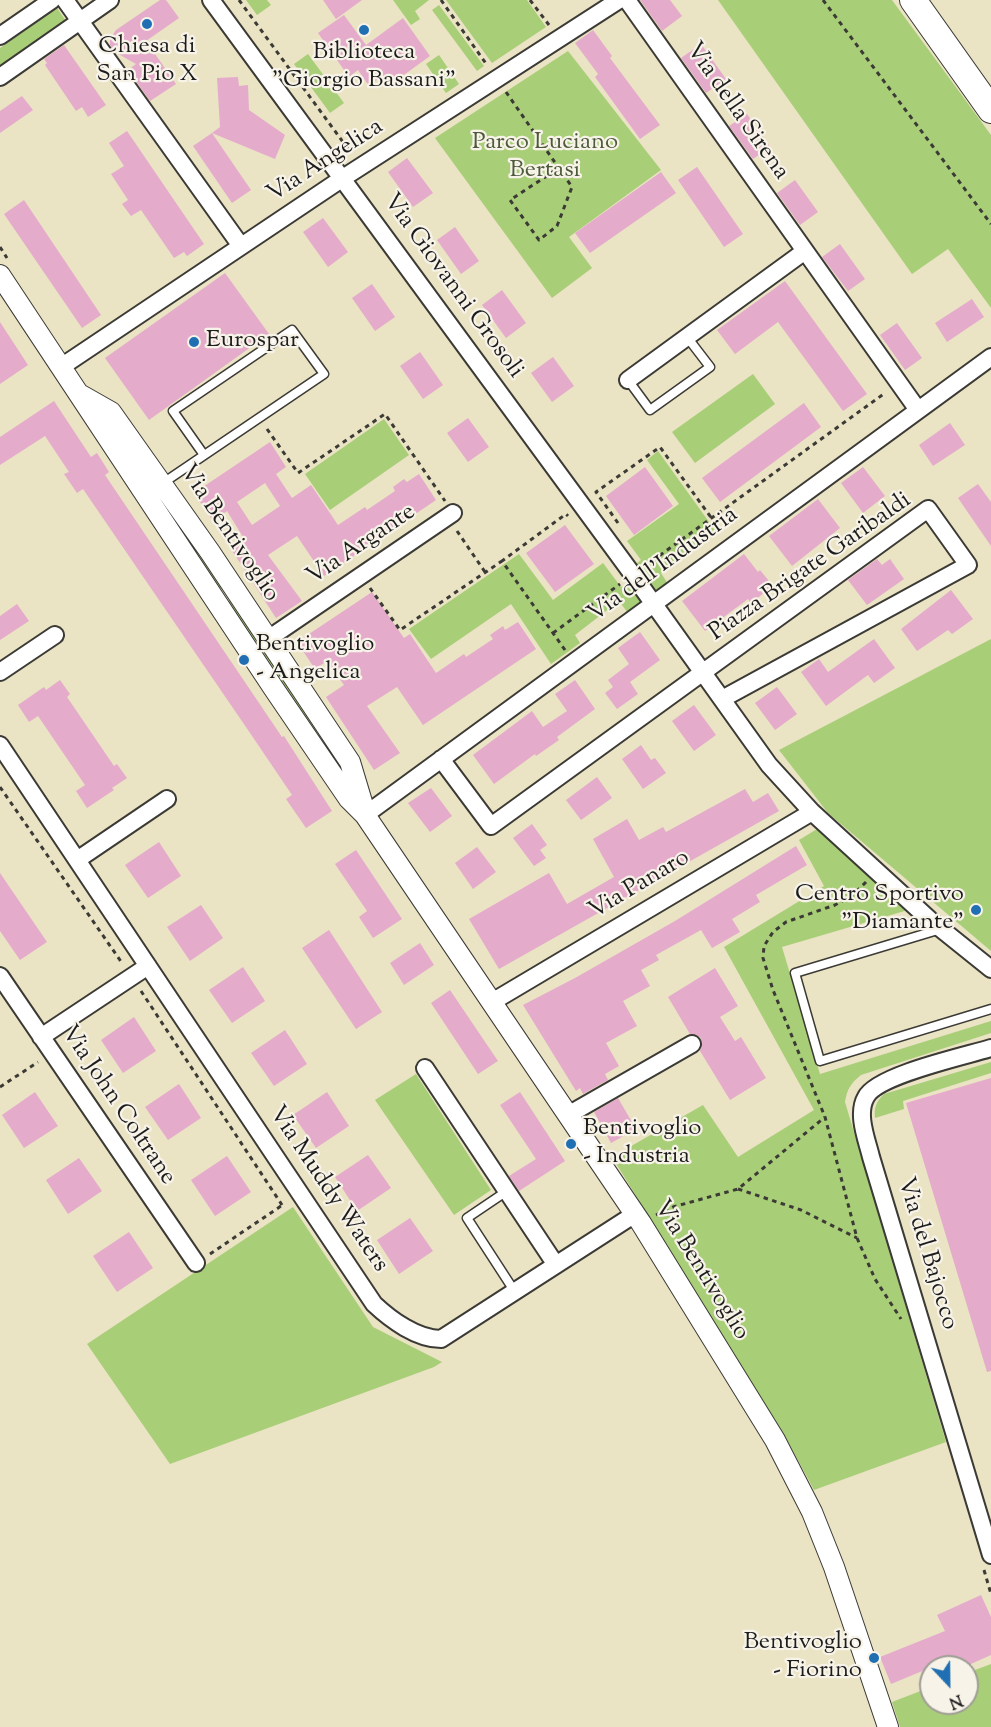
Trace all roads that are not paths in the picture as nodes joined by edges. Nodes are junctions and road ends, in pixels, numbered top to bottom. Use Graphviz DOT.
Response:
graph roads {
  1 [pos="52,0"];
  2 [pos="110,0"];
  3 [pos="211,0"];
  4 [pos="619,0"];
  5 [pos="627,0"];
  6 [pos="914,0"];
  7 [pos="72,10"];
  8 [pos="0,36"];
  9 [pos="0,76"];
  10 [pos="991,110"];
  11 [pos="343,178"];
  12 [pos="241,246"];
  13 [pos="805,251"];
  14 [pos="0,274"];
  15 [pos="687,337"];
  16 [pos="991,357"];
  17 [pos="61,367"];
  18 [pos="628,380"];
  19 [pos="78,394"];
  20 [pos="918,410"];
  21 [pos="204,455"];
  22 [pos="163,483"];
  23 [pos="138,485"];
  24 [pos="154,509"];
  25 [pos="453,513"];
  26 [pos="654,604"];
  27 [pos="55,635"];
  28 [pos="268,639"];
  29 [pos="0,672"];
  30 [pos="703,673"];
  31 [pos="722,699"];
  32 [pos="0,745"];
  33 [pos="441,759"];
  34 [pos="167,800"];
  35 [pos="812,812"];
  36 [pos="365,815"];
  37 [pos="77,860"];
  38 [pos="942,929"];
  39 [pos="148,966"];
  40 [pos="991,969"];
  41 [pos="0,976"];
  42 [pos="492,1002"];
  43 [pos="991,1009"];
  44 [pos="41,1037"];
  45 [pos="692,1044"];
  46 [pos="991,1048"];
  47 [pos="425,1068"];
  48 [pos="568,1115"];
  49 [pos="507,1191"];
  50 [pos="638,1218"];
  51 [pos="196,1263"];
  52 [pos="556,1265"];
  53 [pos="515,1292"];
  54 [pos="986,1557"];
  55 [pos="888,1727"];
  1 -- 8 [label="street"];
  2 -- 7 [label="street"];
  3 -- 11 [label="street, Via Giovanni Grosoli"];
  4 -- 11 [label="street, Via Angelica"];
  5 -- 13 [label="street, Via della Sirena"];
  6 -- 10 [label="main road"];
  7 -- 9 [label="street"];
  7 -- 12 [label="street"];
  11 -- 12 [label="street, Via Angelica"];
  11 -- 26 [label="street, Via Giovanni Grosoli"];
  12 -- 17 [label="street, Via Angelica"];
  13 -- 15 [label="street"];
  13 -- 20 [label="street, Via della Sirena"];
  14 -- 17 [label="street, Via Bentivoglio"];
  15 -- 18 [label="street"];
  15 -- 18 [label="lane"];
  16 -- 20 [label="street, Via dell'Industria"];
  17 -- 19 [label="street, Via Bentivoglio"];
  19 -- 22 [label="street, Via Bentivoglio"];
  19 -- 23 [label="street, Via Bentivoglio"];
  20 -- 26 [label="street, Via dell'Industria"];
  21 -- 21 [label="lane"];
  21 -- 22 [label="lane"];
  22 -- 23 [label="street"];
  22 -- 24 [label="street"];
  22 -- 28 [label="street, Via Bentivoglio"];
  23 -- 24 [label="street, Via Bentivoglio"];
  24 -- 36 [label="street, Via Bentivoglio"];
  25 -- 28 [label="street, Via Argante"];
  26 -- 30 [label="street, Via Giovanni Grosoli"];
  26 -- 33 [label="street, Via dell'Industria"];
  27 -- 29 [label="street"];
  28 -- 36 [label="street, Via Bentivoglio"];
  30 -- 31 [label="street, Via Giovanni Grosoli"];
  30 -- 31 [label="street, Piazza Brigate Garibaldi"];
  30 -- 33 [label="street"];
  31 -- 35 [label="street, Via Giovanni Grosoli"];
  32 -- 37 [label="street, Via Muddy Waters"];
  33 -- 36 [label="street, Via dell'Industria"];
  34 -- 37 [label="street"];
  35 -- 38 [label="street, Via Giovanni Grosoli"];
  35 -- 42 [label="street, Via Panaro"];
  36 -- 42 [label="street, Via Bentivoglio"];
  37 -- 39 [label="street, Via Muddy Waters"];
  38 -- 40 [label="street, Via Giovanni Grosoli"];
  38 -- 43 [label="lane"];
  39 -- 44 [label="street"];
  39 -- 53 [label="street, Via Muddy Waters"];
  41 -- 44 [label="street, Via John Coltrane"];
  42 -- 48 [label="street, Via Bentivoglio"];
  44 -- 51 [label="street, Via John Coltrane"];
  45 -- 48 [label="street"];
  46 -- 54 [label="street, Via del Bajocco"];
  47 -- 49 [label="street"];
  48 -- 50 [label="street, Via Bentivoglio"];
  49 -- 52 [label="street"];
  49 -- 53 [label="lane"];
  50 -- 52 [label="street, Via Muddy Waters"];
  50 -- 55 [label="street, Via Bentivoglio"];
  52 -- 53 [label="street, Via Muddy Waters"];
}
